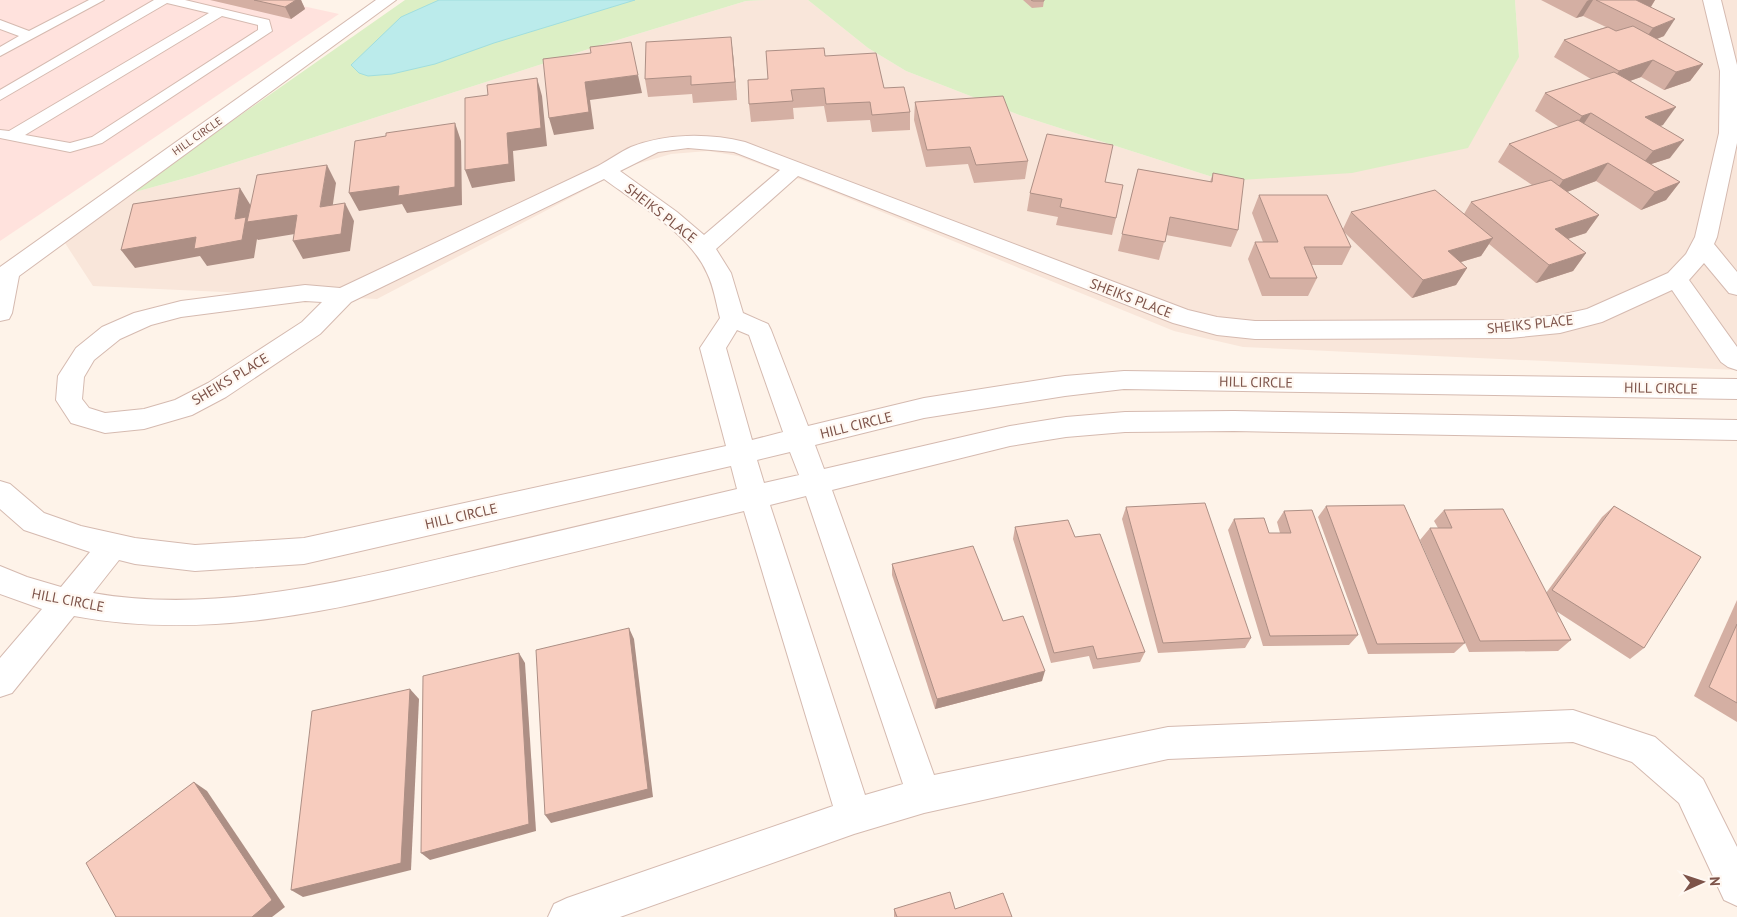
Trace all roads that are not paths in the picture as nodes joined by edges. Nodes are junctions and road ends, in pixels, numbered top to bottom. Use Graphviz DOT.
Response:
graph roads {
  1 [pos="98,0"];
  2 [pos="163,0"];
  3 [pos="170,0"];
  4 [pos="387,0"];
  5 [pos="1712,0"];
  6 [pos="220,12"];
  7 [pos="0,24"];
  8 [pos="30,36"];
  9 [pos="0,52"];
  10 [pos="0,96"];
  11 [pos="6,135"];
  12 [pos="796,167"];
  13 [pos="605,170"];
  14 [pos="1702,245"];
  15 [pos="704,247"];
  16 [pos="4,276"];
  17 [pos="1676,279"];
  18 [pos="1737,287"];
  19 [pos="343,296"];
  20 [pos="0,313"];
  21 [pos="732,318"];
  22 [pos="1737,361"];
  23 [pos="1737,390"];
  24 [pos="1737,430"];
  25 [pos="800,439"];
  26 [pos="742,453"];
  27 [pos="815,481"];
  28 [pos="0,492"];
  29 [pos="753,496"];
  30 [pos="113,546"];
  31 [pos="0,579"];
  32 [pos="67,601"];
  33 [pos="0,682"];
  34 [pos="924,795"];
  35 [pos="854,816"];
  36 [pos="1737,887"];
  37 [pos="567,917"];
  1 -- 8 [label="lane"];
  2 -- 10 [label="lane"];
  3 -- 6 [label="lane"];
  4 -- 16 [label="street, HILL CIRCLE"];
  5 -- 14 [label="street"];
  6 -- 11 [label="lane"];
  6 -- 11 [label="lane"];
  7 -- 8 [label="lane"];
  8 -- 9 [label="lane"];
  12 -- 13 [label="street, SHEIKS PLACE"];
  12 -- 15 [label="street"];
  12 -- 17 [label="street, SHEIKS PLACE"];
  13 -- 15 [label="street, SHEIKS PLACE"];
  13 -- 19 [label="street, SHEIKS PLACE"];
  14 -- 17 [label="street"];
  14 -- 18 [label="street"];
  15 -- 21 [label="street, SHEIKS PLACE"];
  16 -- 20 [label="street, HILL CIRCLE"];
  17 -- 22 [label="street"];
  19 -- 19 [label="street, SHEIKS PLACE"];
  21 -- 25 [label="street"];
  21 -- 26 [label="street"];
  23 -- 25 [label="street, HILL CIRCLE"];
  24 -- 27 [label="street, HILL CIRCLE"];
  25 -- 26 [label="street, HILL CIRCLE"];
  25 -- 27 [label="street"];
  26 -- 29 [label="street"];
  26 -- 30 [label="street, HILL CIRCLE"];
  27 -- 29 [label="street, HILL CIRCLE"];
  27 -- 34 [label="street"];
  28 -- 30 [label="street, HILL CIRCLE"];
  29 -- 32 [label="street, HILL CIRCLE"];
  29 -- 35 [label="street"];
  30 -- 32 [label="street"];
  31 -- 32 [label="street, HILL CIRCLE"];
  32 -- 33 [label="street"];
  34 -- 35 [label="street"];
  34 -- 36 [label="street"];
  35 -- 37 [label="street"];
}
